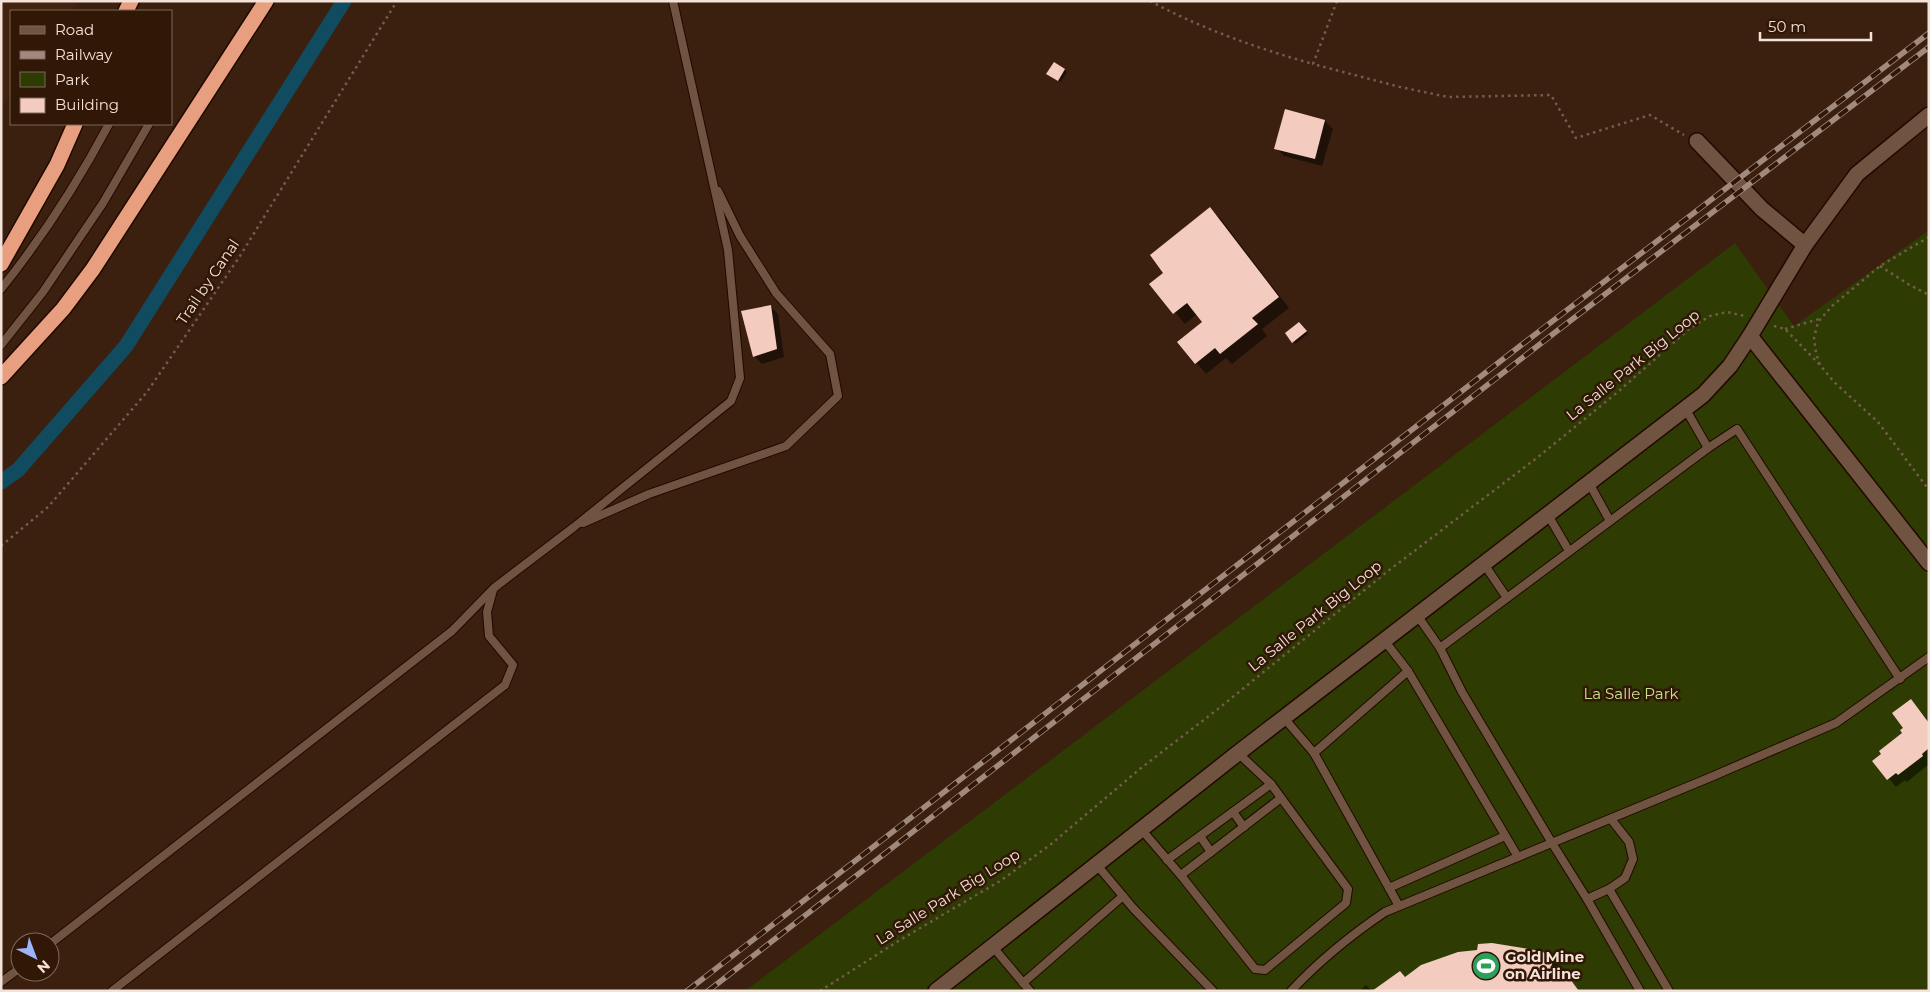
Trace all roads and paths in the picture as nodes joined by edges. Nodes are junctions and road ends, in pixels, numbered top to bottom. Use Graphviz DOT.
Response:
graph roads {
  1 [pos="266,1"];
  2 [pos="397,1"];
  3 [pos="673,1"];
  4 [pos="1150,1"];
  5 [pos="1337,1"];
  6 [pos="1314,64"];
  7 [pos="1929,115"];
  8 [pos="75,125"];
  9 [pos="108,125"];
  10 [pos="148,125"];
  11 [pos="1697,141"];
  12 [pos="712,180"];
  13 [pos="1929,237"];
  14 [pos="1805,246"];
  15 [pos="1,264"];
  16 [pos="1880,266"];
  17 [pos="1,290"];
  18 [pos="1929,295"];
  19 [pos="1820,319"];
  20 [pos="1760,320"];
  21 [pos="1785,329"];
  22 [pos="1750,336"];
  23 [pos="1,345"];
  24 [pos="1820,365"];
  25 [pos="1,377"];
  26 [pos="1685,408"];
  27 [pos="1708,448"];
  28 [pos="1589,483"];
  29 [pos="1929,490"];
  30 [pos="1548,515"];
  31 [pos="1610,520"];
  32 [pos="574,527"];
  33 [pos="1,546"];
  34 [pos="1569,551"];
  35 [pos="1929,563"];
  36 [pos="1484,564"];
  37 [pos="494,588"];
  38 [pos="1507,598"];
  39 [pos="1417,615"];
  40 [pos="1384,640"];
  41 [pos="1440,648"];
  42 [pos="1929,657"];
  43 [pos="1408,671"];
  44 [pos="1900,679"];
  45 [pos="1284,718"];
  46 [pos="1238,753"];
  47 [pos="1314,753"];
  48 [pos="1271,784"];
  49 [pos="1281,798"];
  50 [pos="1233,812"];
  51 [pos="1611,819"];
  52 [pos="1244,827"];
  53 [pos="1141,829"];
  54 [pos="1200,836"];
  55 [pos="1506,836"];
  56 [pos="1552,843"];
  57 [pos="1211,852"];
  58 [pos="1518,857"];
  59 [pos="1167,860"];
  60 [pos="1097,865"];
  61 [pos="1181,875"];
  62 [pos="1389,888"];
  63 [pos="1609,889"];
  64 [pos="1123,896"];
  65 [pos="1587,899"];
  66 [pos="1399,906"];
  67 [pos="60,936"];
  68 [pos="993,947"];
  69 [pos="1023,982"];
  70 [pos="112,991"];
  71 [pos="820,991"];
  72 [pos="936,991"];
  73 [pos="1030,991"];
  74 [pos="1213,991"];
  75 [pos="1290,991"];
  76 [pos="1640,991"];
  77 [pos="1669,991"];
  1 -- 25 [label="highway"];
  2 -- 33 [label="path, Trail by Canal"];
  3 -- 12 [label="lane"];
  4 -- 6 [label="path"];
  5 -- 6 [label="path"];
  6 -- 11 [label="path"];
  7 -- 14 [label="street"];
  8 -- 15 [label="highway"];
  9 -- 17 [label="lane"];
  10 -- 23 [label="lane"];
  11 -- 14 [label="street"];
  12 -- 32 [label="lane"];
  12 -- 32 [label="lane"];
  13 -- 16 [label="path"];
  14 -- 20 [label="street"];
  16 -- 18 [label="path"];
  16 -- 19 [label="path"];
  19 -- 21 [label="path"];
  19 -- 24 [label="path"];
  20 -- 21 [label="path, La Salle Park Big Loop"];
  20 -- 22 [label="street"];
  20 -- 71 [label="path, La Salle Park Big Loop"];
  21 -- 24 [label="path, La Salle Park Big Loop"];
  22 -- 26 [label="street"];
  22 -- 35 [label="street"];
  24 -- 29 [label="path, La Salle Park Big Loop"];
  26 -- 27 [label="lane"];
  26 -- 28 [label="street"];
  27 -- 31 [label="lane"];
  27 -- 44 [label="lane"];
  28 -- 30 [label="street"];
  28 -- 31 [label="lane"];
  30 -- 34 [label="lane"];
  30 -- 36 [label="street"];
  31 -- 34 [label="lane"];
  32 -- 37 [label="lane"];
  34 -- 38 [label="lane"];
  36 -- 38 [label="lane"];
  36 -- 39 [label="street"];
  37 -- 67 [label="lane"];
  37 -- 70 [label="lane"];
  38 -- 41 [label="lane"];
  39 -- 40 [label="street"];
  39 -- 41 [label="lane"];
  40 -- 43 [label="lane"];
  40 -- 45 [label="street"];
  41 -- 56 [label="lane"];
  42 -- 44 [label="lane"];
  43 -- 47 [label="lane"];
  43 -- 55 [label="lane"];
  44 -- 51 [label="lane"];
  45 -- 46 [label="street"];
  45 -- 47 [label="lane"];
  46 -- 48 [label="lane"];
  46 -- 53 [label="street"];
  47 -- 62 [label="lane"];
  48 -- 49 [label="lane"];
  48 -- 50 [label="lane"];
  49 -- 52 [label="lane"];
  49 -- 61 [label="lane"];
  50 -- 52 [label="lane"];
  50 -- 54 [label="lane"];
  51 -- 56 [label="lane"];
  51 -- 63 [label="lane"];
  52 -- 57 [label="lane"];
  53 -- 59 [label="lane"];
  53 -- 60 [label="street"];
  54 -- 57 [label="lane"];
  54 -- 59 [label="lane"];
  55 -- 58 [label="lane"];
  55 -- 62 [label="lane"];
  56 -- 58 [label="lane"];
  56 -- 65 [label="lane"];
  57 -- 61 [label="lane"];
  58 -- 66 [label="lane"];
  59 -- 61 [label="lane"];
  60 -- 64 [label="lane"];
  60 -- 68 [label="street"];
  62 -- 66 [label="lane"];
  63 -- 65 [label="lane"];
  63 -- 77 [label="lane"];
  64 -- 69 [label="lane"];
  64 -- 74 [label="lane"];
  65 -- 76 [label="lane"];
  66 -- 75 [label="lane"];
  68 -- 69 [label="lane"];
  68 -- 72 [label="street"];
  69 -- 73 [label="lane"];
}
